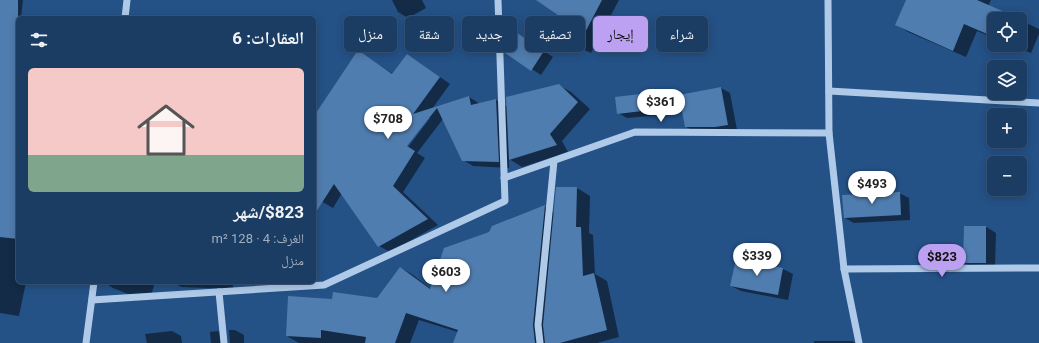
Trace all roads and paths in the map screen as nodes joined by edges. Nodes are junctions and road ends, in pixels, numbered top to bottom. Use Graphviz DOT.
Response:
graph roads {
  1 [pos="127,0"];
  2 [pos="498,0"];
  3 [pos="828,0"];
  4 [pos="125,16"];
  5 [pos="828,91"];
  6 [pos="1039,103"];
  7 [pos="829,133"];
  8 [pos="554,161"];
  9 [pos="504,178"];
  10 [pos="1039,268"];
  11 [pos="844,269"];
  12 [pos="94,284"];
  13 [pos="219,292"];
  14 [pos="92,300"];
  15 [pos="86,343"];
  16 [pos="224,343"];
  17 [pos="540,343"];
  18 [pos="859,343"];
  1 -- 4 [label="street"];
  2 -- 9 [label="street"];
  3 -- 5 [label="street"];
  5 -- 6 [label="street"];
  5 -- 7 [label="street"];
  7 -- 8 [label="street"];
  7 -- 11 [label="street"];
  8 -- 9 [label="street"];
  8 -- 17 [label="street"];
  9 -- 13 [label="street"];
  10 -- 11 [label="street"];
  11 -- 18 [label="street"];
  12 -- 14 [label="street"];
  13 -- 14 [label="street"];
  13 -- 16 [label="street"];
  14 -- 15 [label="street"];
}
